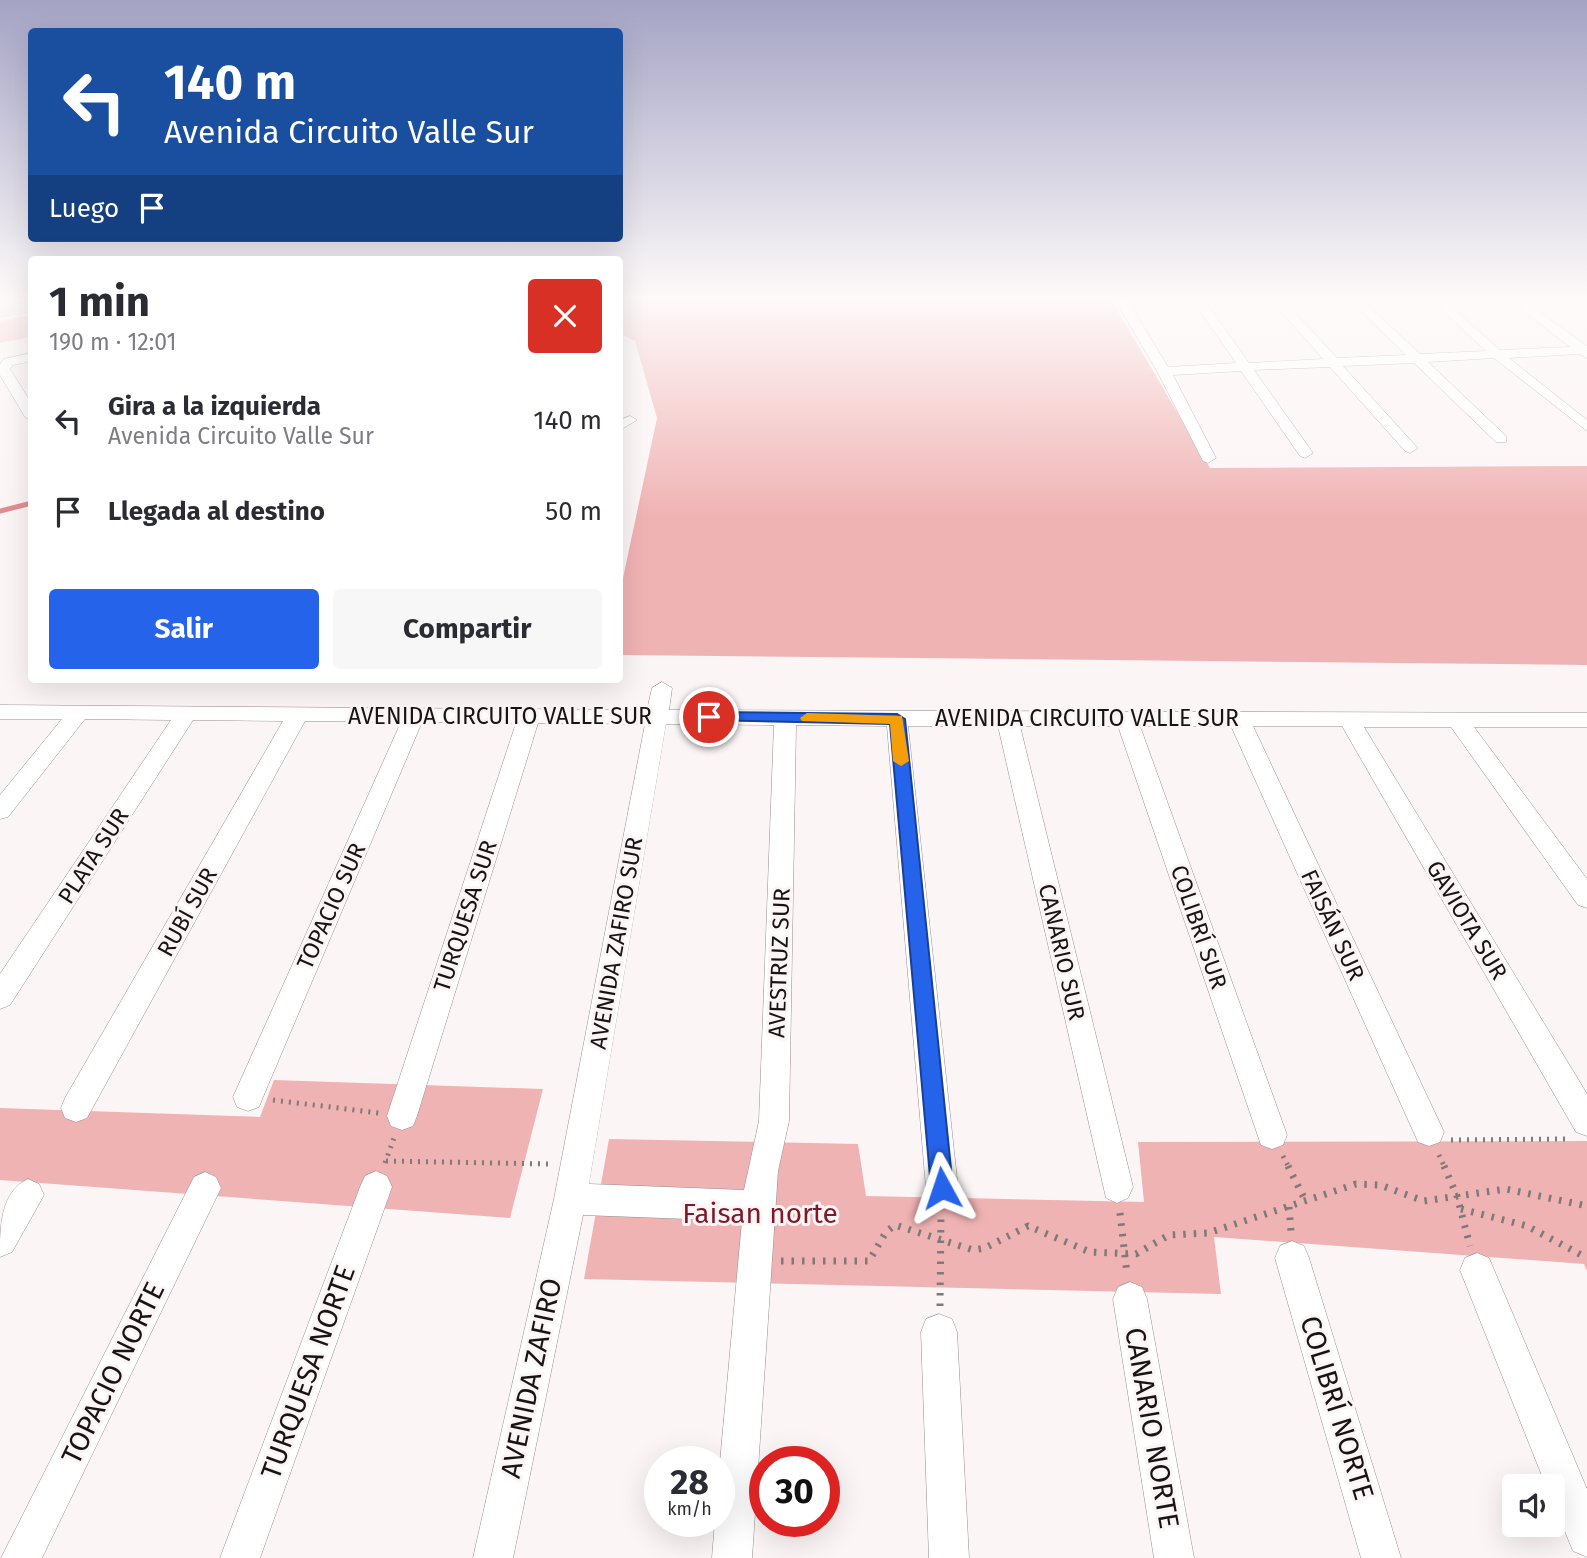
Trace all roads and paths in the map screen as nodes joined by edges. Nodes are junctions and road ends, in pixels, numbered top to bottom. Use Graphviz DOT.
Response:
graph roads {
  1 [pos="5,371"];
  2 [pos="1164,371"];
  3 [pos="1176,371"];
  4 [pos="1250,371"];
  5 [pos="1337,371"];
  6 [pos="1430,371"];
  7 [pos="1517,371"];
  8 [pos="25,391"];
  9 [pos="1587,427"];
  10 [pos="1501,439"];
  11 [pos="1410,448"];
  12 [pos="1305,453"];
  13 [pos="1208,458"];
  14 [pos="662,688"];
  15 [pos="0,712"];
  16 [pos="79,713"];
  17 [pos="185,716"];
  18 [pos="297,716"];
  19 [pos="414,716"];
  20 [pos="529,716"];
  21 [pos="658,716"];
  22 [pos="785,718"];
  23 [pos="1007,718"];
  24 [pos="1238,718"];
  25 [pos="1348,718"];
  26 [pos="897,719"];
  27 [pos="1457,719"];
  28 [pos="1127,720"];
  29 [pos="1580,720"];
  30 [pos="1587,738"];
  31 [pos="0,811"];
  32 [pos="1587,898"];
  33 [pos="0,997"];
  34 [pos="247,1097"];
  35 [pos="76,1108"];
  36 [pos="402,1116"];
  37 [pos="1580,1130"];
  38 [pos="1272,1135"];
  39 [pos="1431,1136"];
  40 [pos="381,1174"];
  41 [pos="573,1182"];
  42 [pos="1117,1187"];
  43 [pos="205,1188"];
  44 [pos="942,1188"];
  45 [pos="28,1195"];
  46 [pos="1457,1196"];
  47 [pos="1306,1202"];
  48 [pos="759,1206"];
  49 [pos="1587,1206"];
  50 [pos="1461,1209"];
  51 [pos="0,1240"];
  52 [pos="941,1240"];
  53 [pos="1124,1255"];
  54 [pos="1292,1258"];
  55 [pos="1587,1258"];
  56 [pos="755,1260"];
  57 [pos="1477,1270"];
  58 [pos="1130,1299"];
  59 [pos="939,1332"];
  60 [pos="1587,1537"];
  61 [pos="21,1558"];
  62 [pos="240,1558"];
  63 [pos="493,1558"];
  64 [pos="732,1558"];
  65 [pos="949,1558"];
  66 [pos="1174,1558"];
  67 [pos="1381,1558"];
  1 -- 8 [label="street"];
  2 -- 3 [label="street"];
  2 -- 13 [label="street"];
  4 -- 12 [label="street"];
  5 -- 11 [label="street"];
  6 -- 10 [label="street"];
  7 -- 9 [label="street"];
  14 -- 21 [label="street, AVENIDA ZAFIRO SUR"];
  15 -- 16 [label="street, AVENIDA CIRCUITO VALLE SUR"];
  16 -- 17 [label="street, AVENIDA CIRCUITO VALLE SUR"];
  16 -- 31 [label="street"];
  17 -- 18 [label="street, AVENIDA CIRCUITO VALLE SUR"];
  17 -- 33 [label="street, PLATA SUR"];
  18 -- 19 [label="street, AVENIDA CIRCUITO VALLE SUR"];
  18 -- 35 [label="street, RUBÍ SUR"];
  19 -- 20 [label="street, AVENIDA CIRCUITO VALLE SUR"];
  19 -- 34 [label="street, TOPACIO SUR"];
  20 -- 21 [label="street, AVENIDA CIRCUITO VALLE SUR"];
  20 -- 36 [label="street, TURQUESA SUR"];
  21 -- 22 [label="street, AVENIDA CIRCUITO VALLE SUR"];
  21 -- 41 [label="street, AVENIDA ZAFIRO SUR"];
  22 -- 26 [label="street, AVENIDA CIRCUITO VALLE SUR"];
  22 -- 48 [label="street, AVESTRUZ SUR"];
  23 -- 26 [label="street, AVENIDA CIRCUITO VALLE SUR"];
  23 -- 28 [label="street, AVENIDA CIRCUITO VALLE SUR"];
  23 -- 42 [label="street, CANARIO SUR"];
  24 -- 25 [label="street, AVENIDA CIRCUITO VALLE SUR"];
  24 -- 28 [label="street, AVENIDA CIRCUITO VALLE SUR"];
  24 -- 39 [label="street, FAISÁN SUR"];
  25 -- 27 [label="street, AVENIDA CIRCUITO VALLE SUR"];
  25 -- 37 [label="street, GAVIOTA SUR"];
  26 -- 44 [label="street"];
  27 -- 29 [label="street, AVENIDA CIRCUITO VALLE SUR"];
  27 -- 32 [label="street"];
  28 -- 38 [label="street, COLIBRÍ SUR"];
  29 -- 30 [label="street"];
  34 -- 36 [label="path"];
  36 -- 40 [label="path"];
  37 -- 39 [label="path"];
  38 -- 47 [label="path"];
  39 -- 46 [label="path"];
  40 -- 41 [label="path"];
  40 -- 62 [label="street, TURQUESA NORTE"];
  41 -- 48 [label="street"];
  41 -- 63 [label="street, AVENIDA ZAFIRO"];
  42 -- 53 [label="path"];
  43 -- 61 [label="street, TOPACIO NORTE"];
  44 -- 52 [label="path"];
  45 -- 51 [label="street"];
  46 -- 47 [label="path"];
  46 -- 49 [label="path"];
  46 -- 50 [label="path"];
  47 -- 53 [label="path"];
  48 -- 56 [label="street, AVESTRUZ SUR"];
  50 -- 55 [label="path"];
  50 -- 57 [label="path"];
  52 -- 53 [label="path"];
  52 -- 56 [label="path"];
  52 -- 59 [label="path"];
  53 -- 58 [label="path"];
  54 -- 67 [label="street, COLIBRÍ NORTE"];
  56 -- 64 [label="street, AVESTRUZ SUR"];
  57 -- 60 [label="street"];
  58 -- 66 [label="street, CANARIO NORTE"];
  59 -- 65 [label="street"];
}
